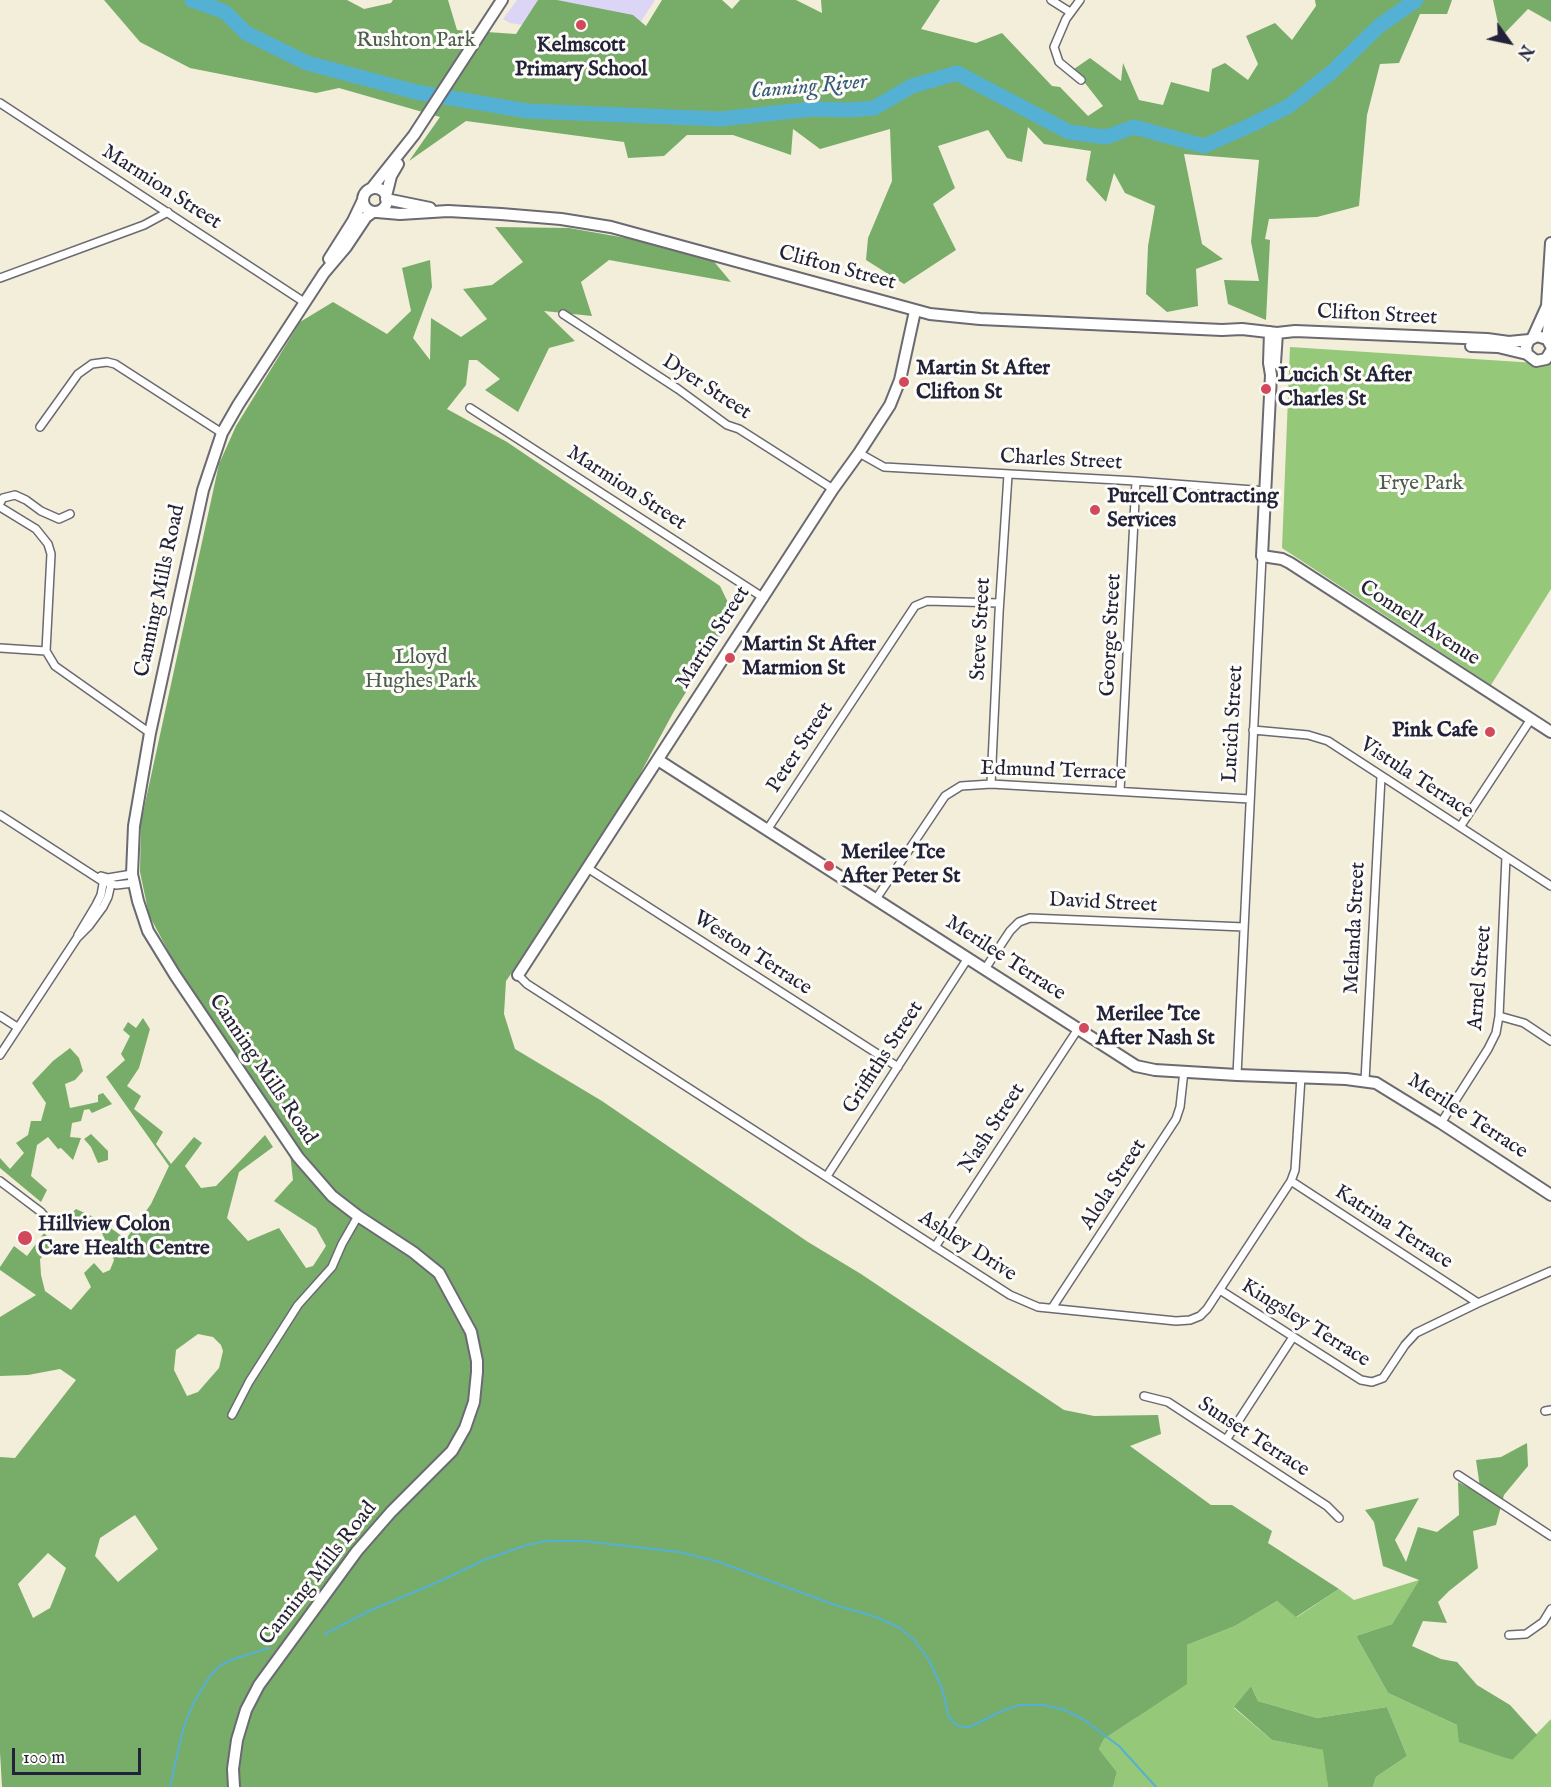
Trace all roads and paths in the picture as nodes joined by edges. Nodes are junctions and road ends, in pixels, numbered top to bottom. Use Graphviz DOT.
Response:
graph roads {
  1 [pos="501,0"];
  2 [pos="1051,0"];
  3 [pos="1080,0"];
  4 [pos="1070,12"];
  5 [pos="1081,80"];
  6 [pos="0,103"];
  7 [pos="417,130"];
  8 [pos="371,189"];
  9 [pos="386,198"];
  10 [pos="363,200"];
  11 [pos="448,211"];
  12 [pos="168,212"];
  13 [pos="375,212"];
  14 [pos="1551,243"];
  15 [pos="324,273"];
  16 [pos="0,278"];
  17 [pos="304,302"];
  18 [pos="1547,306"];
  19 [pos="915,311"];
  20 [pos="562,314"];
  21 [pos="1274,336"];
  22 [pos="1531,338"];
  23 [pos="1550,348"];
  24 [pos="1527,354"];
  25 [pos="470,408"];
  26 [pos="40,427"];
  27 [pos="222,433"];
  28 [pos="859,453"];
  29 [pos="1008,475"];
  30 [pos="1136,481"];
  31 [pos="833,489"];
  32 [pos="1266,491"];
  33 [pos="0,505"];
  34 [pos="70,514"];
  35 [pos="1262,556"];
  36 [pos="764,598"];
  37 [pos="999,603"];
  38 [pos="0,648"];
  39 [pos="46,651"];
  40 [pos="1531,719"];
  41 [pos="1253,730"];
  42 [pos="1551,732"];
  43 [pos="150,733"];
  44 [pos="658,760"];
  45 [pos="1381,777"];
  46 [pos="991,784"];
  47 [pos="1120,791"];
  48 [pos="1250,799"];
  49 [pos="0,815"];
  50 [pos="1460,827"];
  51 [pos="767,830"];
  52 [pos="1506,857"];
  53 [pos="589,869"];
  54 [pos="133,879"];
  55 [pos="106,881"];
  56 [pos="1551,886"];
  57 [pos="876,899"];
  58 [pos="1244,927"];
  59 [pos="968,958"];
  60 [pos="985,969"];
  61 [pos="519,975"];
  62 [pos="0,1016"];
  63 [pos="1499,1016"];
  64 [pos="17,1028"];
  65 [pos="1078,1029"];
  66 [pos="1551,1041"];
  67 [pos="0,1055"];
  68 [pos="898,1067"];
  69 [pos="1184,1071"];
  70 [pos="1237,1075"];
  71 [pos="1301,1077"];
  72 [pos="1365,1081"];
  73 [pos="1441,1123"];
  74 [pos="827,1176"];
  75 [pos="0,1181"];
  76 [pos="1291,1181"];
  77 [pos="1551,1195"];
  78 [pos="358,1216"];
  79 [pos="47,1219"];
  80 [pos="935,1247"];
  81 [pos="1551,1271"];
  82 [pos="1220,1290"];
  83 [pos="1478,1303"];
  84 [pos="1052,1308"];
  85 [pos="1293,1336"];
  86 [pos="1144,1396"];
  87 [pos="232,1415"];
  88 [pos="1226,1440"];
  89 [pos="1458,1475"];
  90 [pos="1339,1518"];
  91 [pos="1551,1536"];
  92 [pos="1551,1609"];
  93 [pos="1509,1635"];
  94 [pos="234,1787"];
  1 -- 7 [label="main road"];
  2 -- 4 [label="street"];
  3 -- 4 [label="street"];
  4 -- 5 [label="street"];
  6 -- 12 [label="street, Marmion Street"];
  7 -- 8 [label="main road"];
  7 -- 9 [label="main road"];
  8 -- 9 [label="main road"];
  8 -- 10 [label="main road"];
  9 -- 11 [label="main road, Clifton Street"];
  9 -- 13 [label="main road"];
  10 -- 13 [label="main road"];
  10 -- 15 [label="main road, Canning Mills Road"];
  11 -- 13 [label="main road, Clifton Street"];
  11 -- 19 [label="main road, Clifton Street"];
  12 -- 16 [label="street"];
  12 -- 17 [label="street, Marmion Street"];
  13 -- 15 [label="main road, Canning Mills Road"];
  14 -- 18 [label="main road"];
  15 -- 17 [label="main road, Canning Mills Road"];
  17 -- 27 [label="main road, Canning Mills Road"];
  18 -- 22 [label="main road"];
  18 -- 23 [label="main road"];
  19 -- 21 [label="main road, Clifton Street"];
  19 -- 28 [label="main road, Martin Street"];
  20 -- 31 [label="street, Dyer Street"];
  21 -- 22 [label="main road, Clifton Street"];
  21 -- 24 [label="main road, Clifton Street"];
  21 -- 32 [label="main road, Lucich Street"];
  22 -- 23 [label="main road"];
  22 -- 24 [label="main road"];
  23 -- 24 [label="main road"];
  25 -- 36 [label="street, Marmion Street"];
  26 -- 27 [label="street"];
  27 -- 43 [label="main road, Canning Mills Road"];
  28 -- 29 [label="street, Charles Street"];
  28 -- 31 [label="main road, Martin Street"];
  29 -- 30 [label="street, Charles Street"];
  29 -- 37 [label="street, Steve Street"];
  30 -- 32 [label="street, Charles Street"];
  30 -- 47 [label="street, George Street"];
  31 -- 36 [label="main road, Martin Street"];
  32 -- 35 [label="main road, Lucich Street"];
  33 -- 34 [label="street"];
  33 -- 39 [label="street"];
  35 -- 40 [label="main road, Connell Avenue"];
  35 -- 41 [label="street, Lucich Street"];
  36 -- 44 [label="main road, Martin Street"];
  37 -- 46 [label="street, Steve Street"];
  37 -- 51 [label="street, Peter Street"];
  38 -- 39 [label="street"];
  39 -- 43 [label="street"];
  40 -- 42 [label="main road, Connell Avenue"];
  40 -- 50 [label="street"];
  41 -- 45 [label="street, Vistula Terrace"];
  41 -- 48 [label="street, Lucich Street"];
  43 -- 54 [label="main road, Canning Mills Road"];
  44 -- 51 [label="main road, Merilee Terrace"];
  44 -- 53 [label="main road, Martin Street"];
  45 -- 50 [label="street, Vistula Terrace"];
  45 -- 72 [label="street, Melanda Street"];
  46 -- 47 [label="street, Edmund Terrace"];
  46 -- 57 [label="street, Edmund Terrace"];
  47 -- 48 [label="street, Edmund Terrace"];
  48 -- 58 [label="street, Lucich Street"];
  49 -- 55 [label="street"];
  50 -- 52 [label="street, Vistula Terrace"];
  51 -- 57 [label="main road, Merilee Terrace"];
  52 -- 56 [label="street, Vistula Terrace"];
  52 -- 63 [label="street, Arnel Street"];
  53 -- 61 [label="main road, Martin Street"];
  53 -- 68 [label="street, Weston Terrace"];
  54 -- 55 [label="street"];
  54 -- 78 [label="main road, Canning Mills Road"];
  55 -- 64 [label="street"];
  57 -- 59 [label="main road, Merilee Terrace"];
  58 -- 60 [label="street, David Street"];
  58 -- 70 [label="street, Lucich Street"];
  59 -- 60 [label="main road, Merilee Terrace"];
  59 -- 68 [label="street, Griffiths Street"];
  60 -- 65 [label="main road, Merilee Terrace"];
  61 -- 74 [label="street, Ashley Drive"];
  62 -- 64 [label="street"];
  63 -- 66 [label="street"];
  63 -- 73 [label="street, Arnel Street"];
  64 -- 67 [label="street"];
  65 -- 69 [label="main road, Merilee Terrace"];
  65 -- 80 [label="street, Nash Street"];
  68 -- 74 [label="street, Griffiths Street"];
  69 -- 70 [label="main road, Merilee Terrace"];
  69 -- 84 [label="street, Alola Street"];
  70 -- 71 [label="main road, Merilee Terrace"];
  71 -- 72 [label="main road, Merilee Terrace"];
  71 -- 76 [label="street, Ashley Drive"];
  72 -- 73 [label="main road, Merilee Terrace"];
  73 -- 77 [label="main road, Merilee Terrace"];
  74 -- 80 [label="street, Ashley Drive"];
  75 -- 79 [label="street"];
  76 -- 82 [label="street, Ashley Drive"];
  76 -- 83 [label="street, Katrina Terrace"];
  78 -- 87 [label="street"];
  78 -- 94 [label="main road, Canning Mills Road"];
  80 -- 84 [label="street, Ashley Drive"];
  81 -- 83 [label="street, Kingsley Terrace"];
  82 -- 84 [label="street, Ashley Drive"];
  82 -- 85 [label="street, Kingsley Terrace"];
  83 -- 85 [label="street, Kingsley Terrace"];
  85 -- 88 [label="street"];
  86 -- 88 [label="street, Sunset Terrace"];
  88 -- 90 [label="street, Sunset Terrace"];
  89 -- 91 [label="street"];
  92 -- 93 [label="street"];
}
